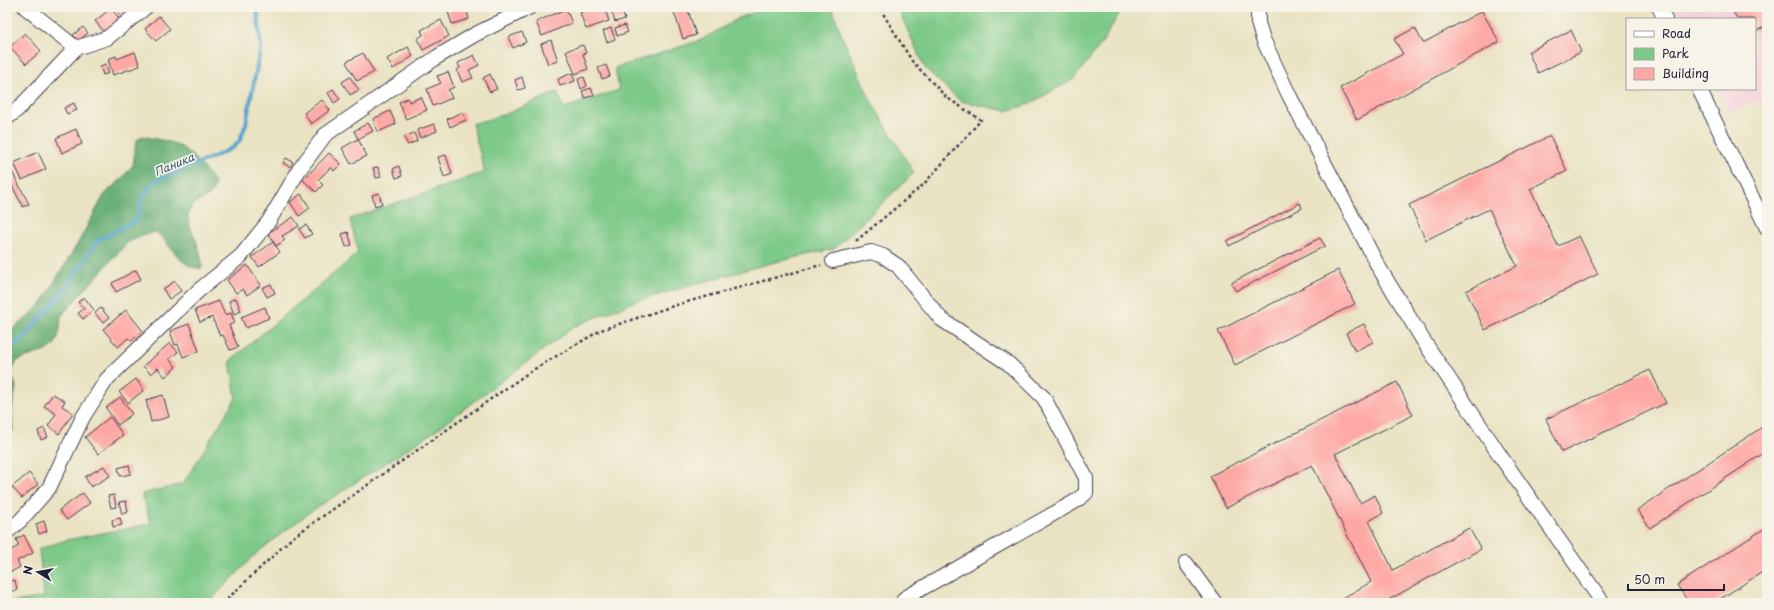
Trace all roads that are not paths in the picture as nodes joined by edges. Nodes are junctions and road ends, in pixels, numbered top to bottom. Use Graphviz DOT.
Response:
graph roads {
  1 [pos="25,7"];
  2 [pos="146,7"];
  3 [pos="530,7"];
  4 [pos="1258,7"];
  5 [pos="1659,7"];
  6 [pos="1664,18"];
  7 [pos="76,48"];
  8 [pos="1698,90"];
  9 [pos="7,118"];
  10 [pos="1767,228"];
  11 [pos="832,261"];
  12 [pos="7,532"];
  13 [pos="1186,563"];
  14 [pos="902,603"];
  15 [pos="1215,603"];
  16 [pos="1603,603"];
  1 -- 7 [label="street"];
  2 -- 7 [label="street"];
  3 -- 12 [label="street"];
  4 -- 16 [label="street"];
  5 -- 6 [label="street"];
  7 -- 9 [label="street"];
  8 -- 10 [label="street"];
  11 -- 14 [label="street"];
  13 -- 15 [label="street"];
}
